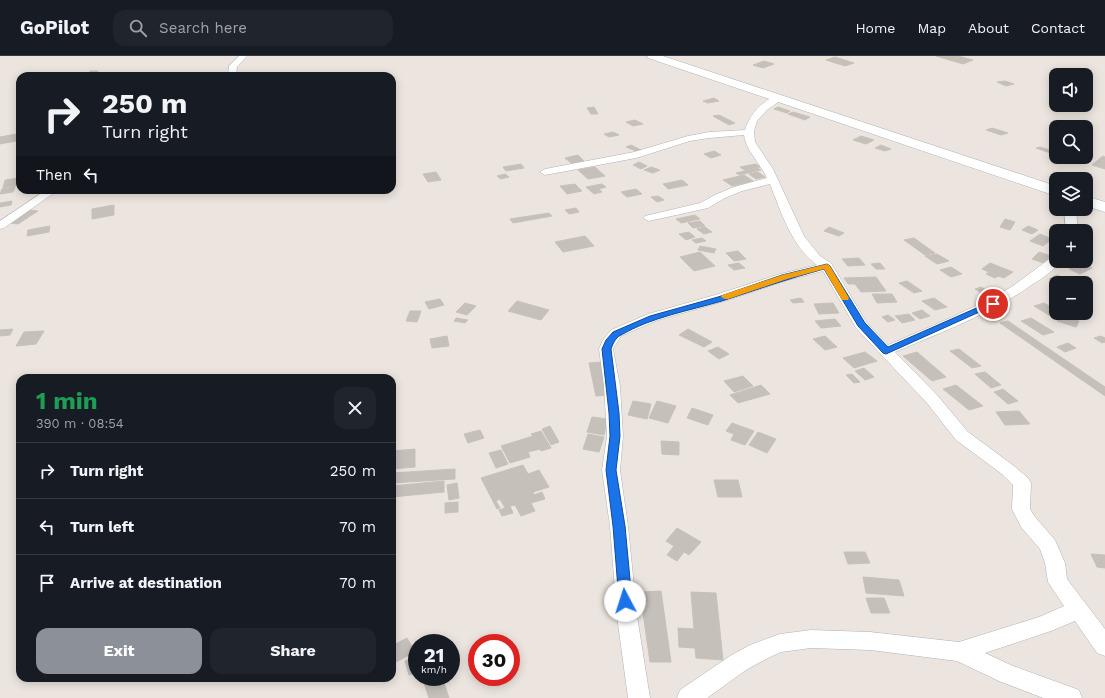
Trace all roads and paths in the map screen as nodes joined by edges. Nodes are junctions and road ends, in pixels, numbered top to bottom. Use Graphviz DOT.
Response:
graph roads {
  1 [pos="243,56"];
  2 [pos="652,56"];
  3 [pos="232,72"];
  4 [pos="778,98"];
  5 [pos="749,132"];
  6 [pos="545,172"];
  7 [pos="772,180"];
  8 [pos="1049,189"];
  9 [pos="47,194"];
  10 [pos="1093,203"];
  11 [pos="1105,207"];
  12 [pos="649,218"];
  13 [pos="0,226"];
  14 [pos="827,266"];
  15 [pos="1049,267"];
  16 [pos="886,351"];
  17 [pos="1077,610"];
  18 [pos="1105,646"];
  19 [pos="959,652"];
  20 [pos="639,698"];
  21 [pos="688,698"];
  22 [pos="1071,698"];
  1 -- 3 [label="street"];
  2 -- 4 [label="street"];
  4 -- 5 [label="street"];
  4 -- 8 [label="street"];
  5 -- 6 [label="street"];
  5 -- 7 [label="street"];
  7 -- 12 [label="street"];
  7 -- 14 [label="street"];
  9 -- 13 [label="street"];
  10 -- 11 [label="street"];
  14 -- 16 [label="street"];
  14 -- 20 [label="street"];
  15 -- 16 [label="street"];
  16 -- 17 [label="street"];
  17 -- 18 [label="street"];
  17 -- 19 [label="street"];
  19 -- 21 [label="street"];
  19 -- 22 [label="street"];
}
